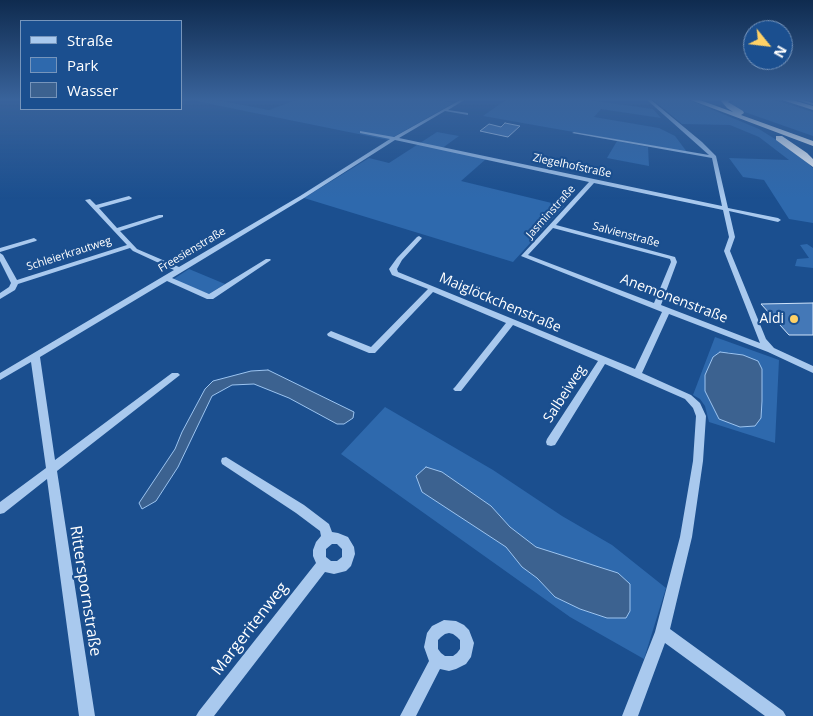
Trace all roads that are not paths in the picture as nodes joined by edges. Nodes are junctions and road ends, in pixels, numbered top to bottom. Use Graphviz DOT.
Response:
graph roads {
  1 [pos="364,132"];
  2 [pos="405,132"];
  3 [pos="687,132"];
  4 [pos="767,132"];
  5 [pos="785,132"];
  6 [pos="789,132"];
  7 [pos="574,133"];
  8 [pos="394,139"];
  9 [pos="813,142"];
  10 [pos="714,158"];
  11 [pos="813,164"];
  12 [pos="592,181"];
  13 [pos="129,198"];
  14 [pos="88,200"];
  15 [pos="96,207"];
  16 [pos="726,209"];
  17 [pos="161,216"];
  18 [pos="778,220"];
  19 [pos="552,226"];
  20 [pos="116,230"];
  21 [pos="419,238"];
  22 [pos="34,240"];
  23 [pos="130,246"];
  24 [pos="0,255"];
  25 [pos="524,256"];
  26 [pos="268,260"];
  27 [pos="179,270"];
  28 [pos="166,278"];
  29 [pos="15,283"];
  30 [pos="433,288"];
  31 [pos="0,297"];
  32 [pos="656,306"];
  33 [pos="666,312"];
  34 [pos="512,321"];
  35 [pos="331,334"];
  36 [pos="772,350"];
  37 [pos="35,356"];
  38 [pos="603,361"];
  39 [pos="813,370"];
  40 [pos="175,374"];
  41 [pos="636,374"];
  42 [pos="0,377"];
  43 [pos="458,390"];
  44 [pos="551,442"];
  45 [pos="226,461"];
  46 [pos="50,470"];
  47 [pos="0,509"];
  48 [pos="328,540"];
  49 [pos="322,564"];
  50 [pos="662,632"];
  51 [pos="437,660"];
  52 [pos="87,716"];
  53 [pos="204,716"];
  54 [pos="408,716"];
  55 [pos="630,716"];
  56 [pos="778,716"];
  1 -- 8 [label="street, Ziegelhofstraße"];
  2 -- 8 [label="street, Freesienstraße"];
  3 -- 10 [label="street"];
  4 -- 11 [label="highway"];
  5 -- 9 [label="highway"];
  6 -- 9 [label="highway"];
  7 -- 10 [label="street"];
  8 -- 12 [label="street, Ziegelhofstraße"];
  8 -- 27 [label="street, Freesienstraße"];
  10 -- 16 [label="street"];
  12 -- 16 [label="street, Ziegelhofstraße"];
  12 -- 19 [label="street, Jasminstraße"];
  13 -- 15 [label="street"];
  14 -- 15 [label="street"];
  15 -- 20 [label="street"];
  16 -- 18 [label="street, Ziegelhofstraße"];
  16 -- 36 [label="street"];
  17 -- 20 [label="street"];
  19 -- 25 [label="street, Jasminstraße"];
  19 -- 32 [label="street, Salvienstraße"];
  20 -- 23 [label="street"];
  21 -- 30 [label="street, Maiglöckchenstraße"];
  22 -- 24 [label="street, Schleierkrautweg"];
  23 -- 27 [label="street"];
  23 -- 29 [label="street, Schleierkrautweg"];
  24 -- 29 [label="street, Schleierkrautweg"];
  25 -- 32 [label="street, Anemonenstraße"];
  26 -- 28 [label="street"];
  27 -- 28 [label="street, Freesienstraße"];
  28 -- 37 [label="street, Freesienstraße"];
  29 -- 31 [label="street, Schleierkrautweg"];
  30 -- 34 [label="street, Maiglöckchenstraße"];
  30 -- 35 [label="street"];
  32 -- 33 [label="street, Anemonenstraße"];
  33 -- 36 [label="street, Anemonenstraße"];
  33 -- 41 [label="street"];
  34 -- 38 [label="street, Maiglöckchenstraße"];
  34 -- 43 [label="street"];
  36 -- 39 [label="street, Anemonenstraße"];
  37 -- 42 [label="street, Freesienstraße"];
  37 -- 46 [label="street, Ritterspornstraße"];
  38 -- 41 [label="street, Maiglöckchenstraße"];
  38 -- 44 [label="street, Salbeiweg"];
  40 -- 46 [label="street"];
  41 -- 50 [label="street, Maiglöckchenstraße"];
  45 -- 48 [label="street"];
  46 -- 47 [label="street"];
  46 -- 52 [label="street, Ritterspornstraße"];
  48 -- 49 [label="street, Margeritenweg"];
  48 -- 49 [label="street"];
  49 -- 53 [label="street, Margeritenweg"];
  50 -- 55 [label="street, Maiglöckchenstraße"];
  50 -- 56 [label="street"];
  51 -- 54 [label="street"];
}
